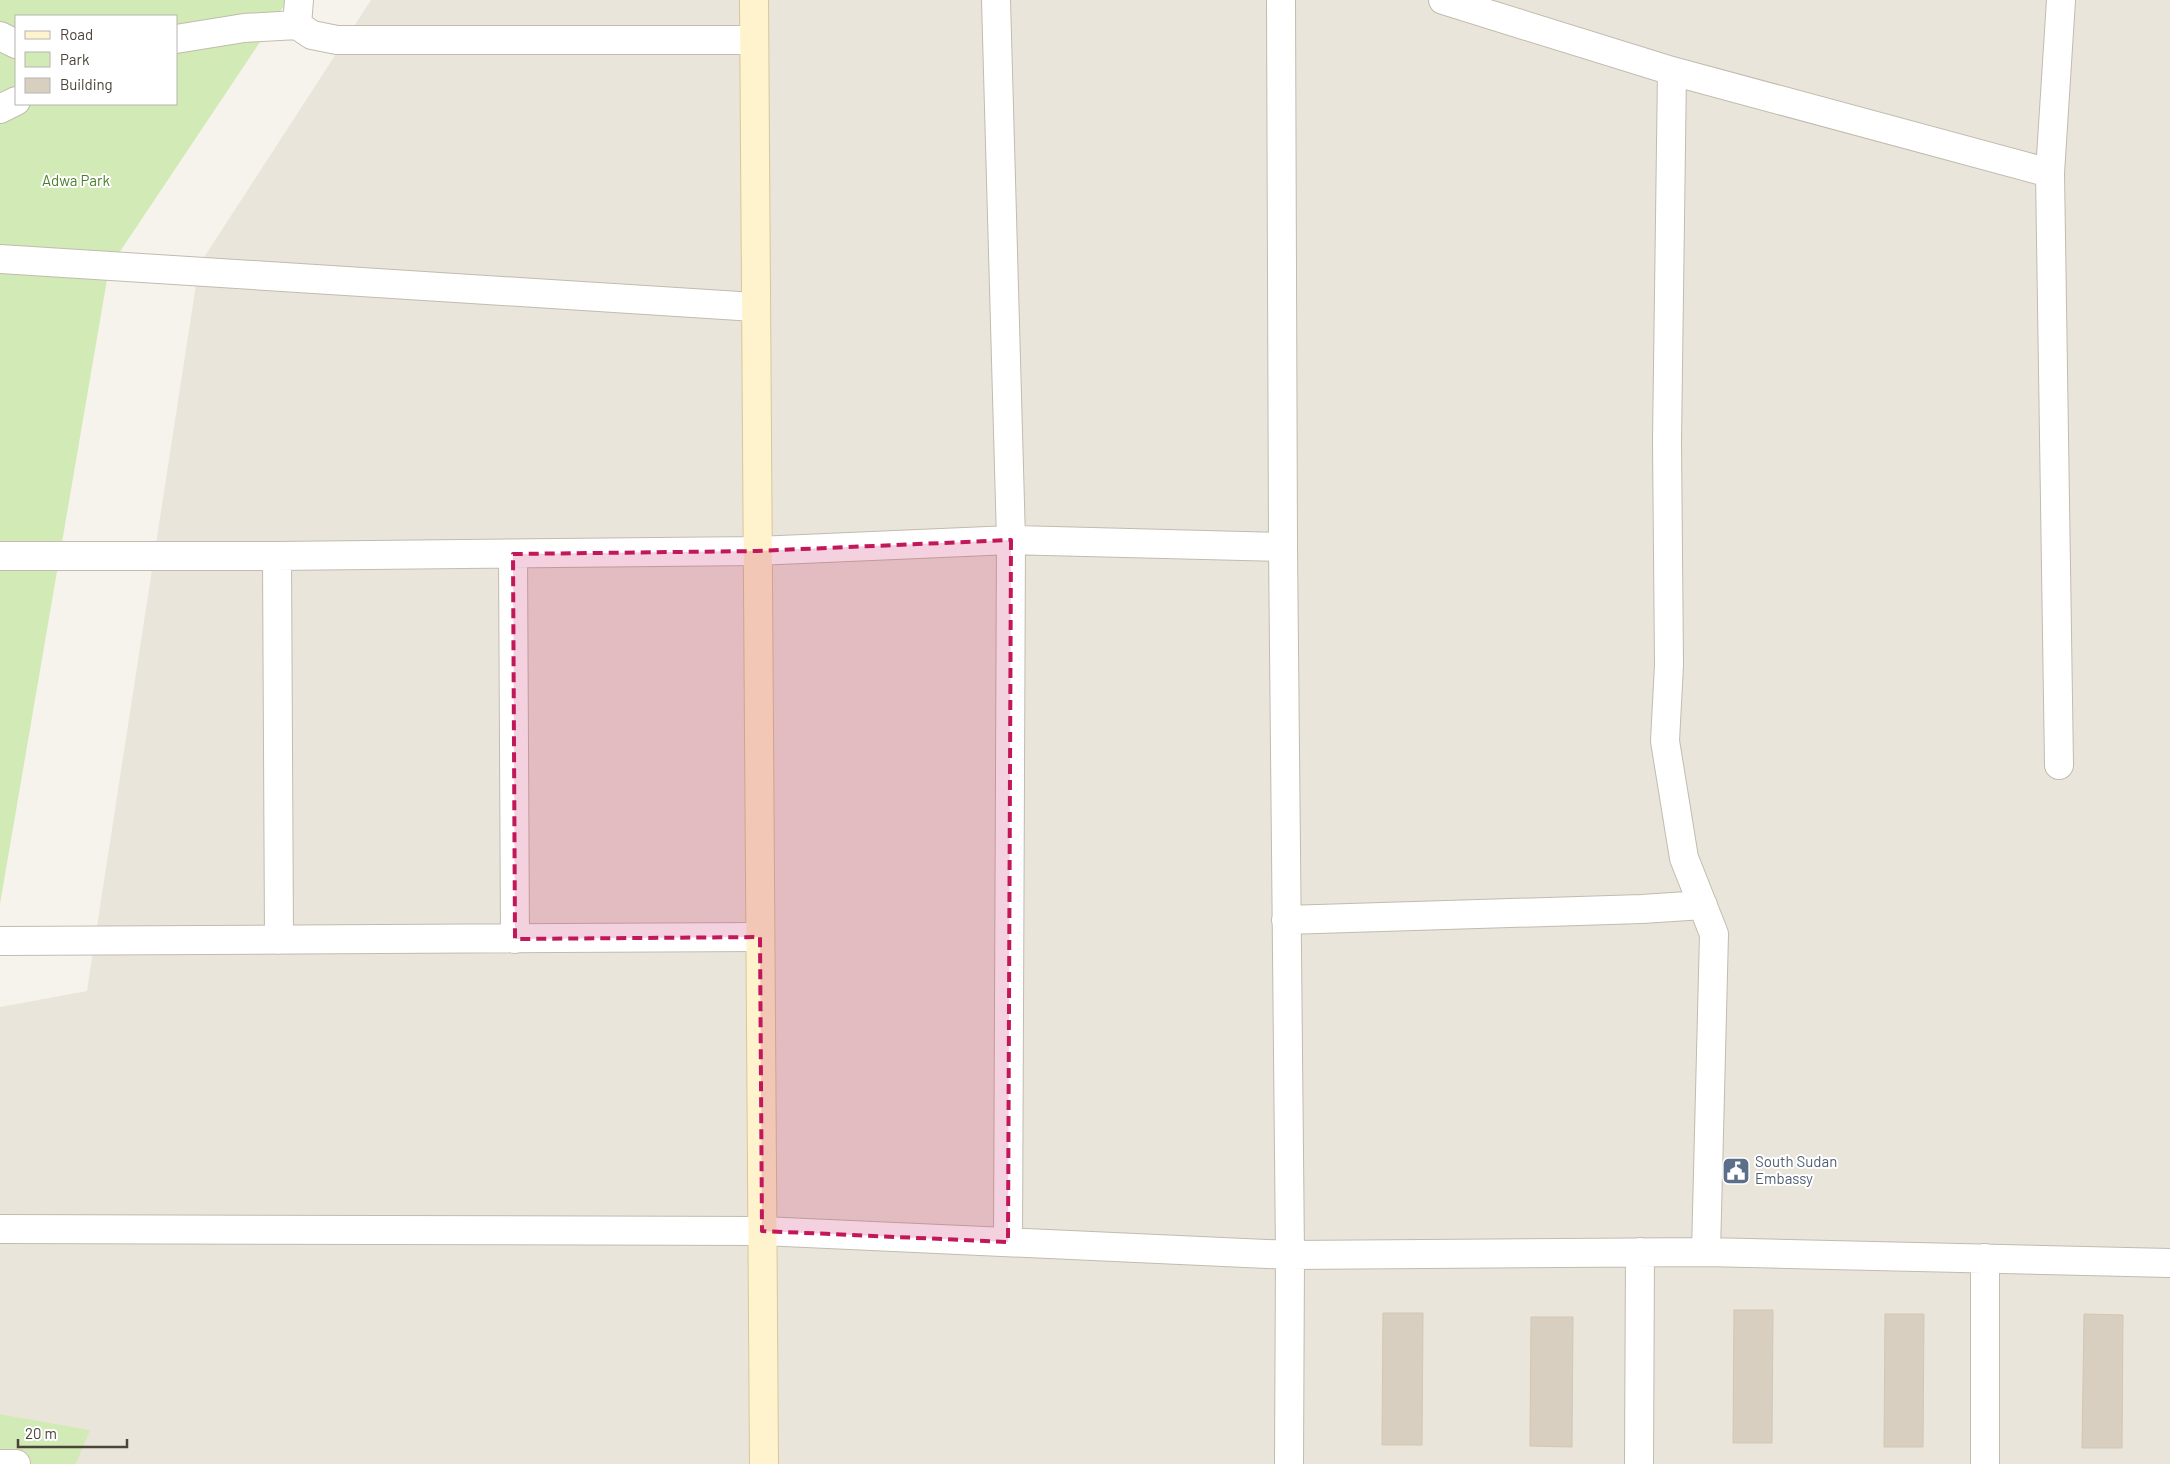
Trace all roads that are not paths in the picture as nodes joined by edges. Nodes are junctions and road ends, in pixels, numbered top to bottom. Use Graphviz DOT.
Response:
graph roads {
  1 [pos="754,0"];
  2 [pos="996,0"];
  3 [pos="1281,0"];
  4 [pos="1443,0"];
  5 [pos="2061,0"];
  6 [pos="298,13"];
  7 [pos="0,36"];
  8 [pos="178,40"];
  9 [pos="754,40"];
  10 [pos="15,44"];
  11 [pos="1672,71"];
  12 [pos="15,101"];
  13 [pos="0,109"];
  14 [pos="2050,173"];
  15 [pos="0,260"];
  16 [pos="756,307"];
  17 [pos="1011,540"];
  18 [pos="1283,546"];
  19 [pos="757,551"];
  20 [pos="513,554"];
  21 [pos="0,556"];
  22 [pos="277,556"];
  23 [pos="2059,765"];
  24 [pos="1703,905"];
  25 [pos="1286,920"];
  26 [pos="760,937"];
  27 [pos="515,938"];
  28 [pos="278,940"];
  29 [pos="0,941"];
  30 [pos="0,1229"];
  31 [pos="762,1231"];
  32 [pos="1008,1242"];
  33 [pos="1640,1252"];
  34 [pos="1706,1252"];
  35 [pos="1290,1256"];
  36 [pos="1985,1258"];
  37 [pos="2170,1263"];
  38 [pos="0,1464"];
  39 [pos="16,1464"];
  40 [pos="764,1464"];
  41 [pos="1289,1464"];
  42 [pos="1639,1464"];
  43 [pos="1985,1464"];
  1 -- 9 [label="street"];
  2 -- 17 [label="street"];
  3 -- 18 [label="street"];
  4 -- 11 [label="street"];
  5 -- 14 [label="street"];
  6 -- 8 [label="street"];
  6 -- 9 [label="street"];
  7 -- 10 [label="street"];
  9 -- 16 [label="street"];
  11 -- 14 [label="street"];
  11 -- 24 [label="street"];
  12 -- 13 [label="street"];
  14 -- 23 [label="street"];
  15 -- 16 [label="street"];
  16 -- 19 [label="street"];
  17 -- 18 [label="street"];
  17 -- 19 [label="street"];
  17 -- 32 [label="street"];
  18 -- 25 [label="street"];
  19 -- 20 [label="street"];
  19 -- 26 [label="street"];
  20 -- 22 [label="street"];
  20 -- 27 [label="street"];
  21 -- 22 [label="street"];
  22 -- 28 [label="street"];
  24 -- 25 [label="street"];
  24 -- 34 [label="street"];
  25 -- 35 [label="street"];
  26 -- 27 [label="street"];
  26 -- 31 [label="street"];
  27 -- 28 [label="street"];
  28 -- 29 [label="street"];
  30 -- 31 [label="street"];
  31 -- 32 [label="street"];
  31 -- 40 [label="street"];
  32 -- 35 [label="street"];
  33 -- 34 [label="street"];
  33 -- 35 [label="street"];
  33 -- 42 [label="street"];
  34 -- 36 [label="street"];
  35 -- 41 [label="street"];
  36 -- 37 [label="street"];
  36 -- 43 [label="street"];
  38 -- 39 [label="street"];
}
